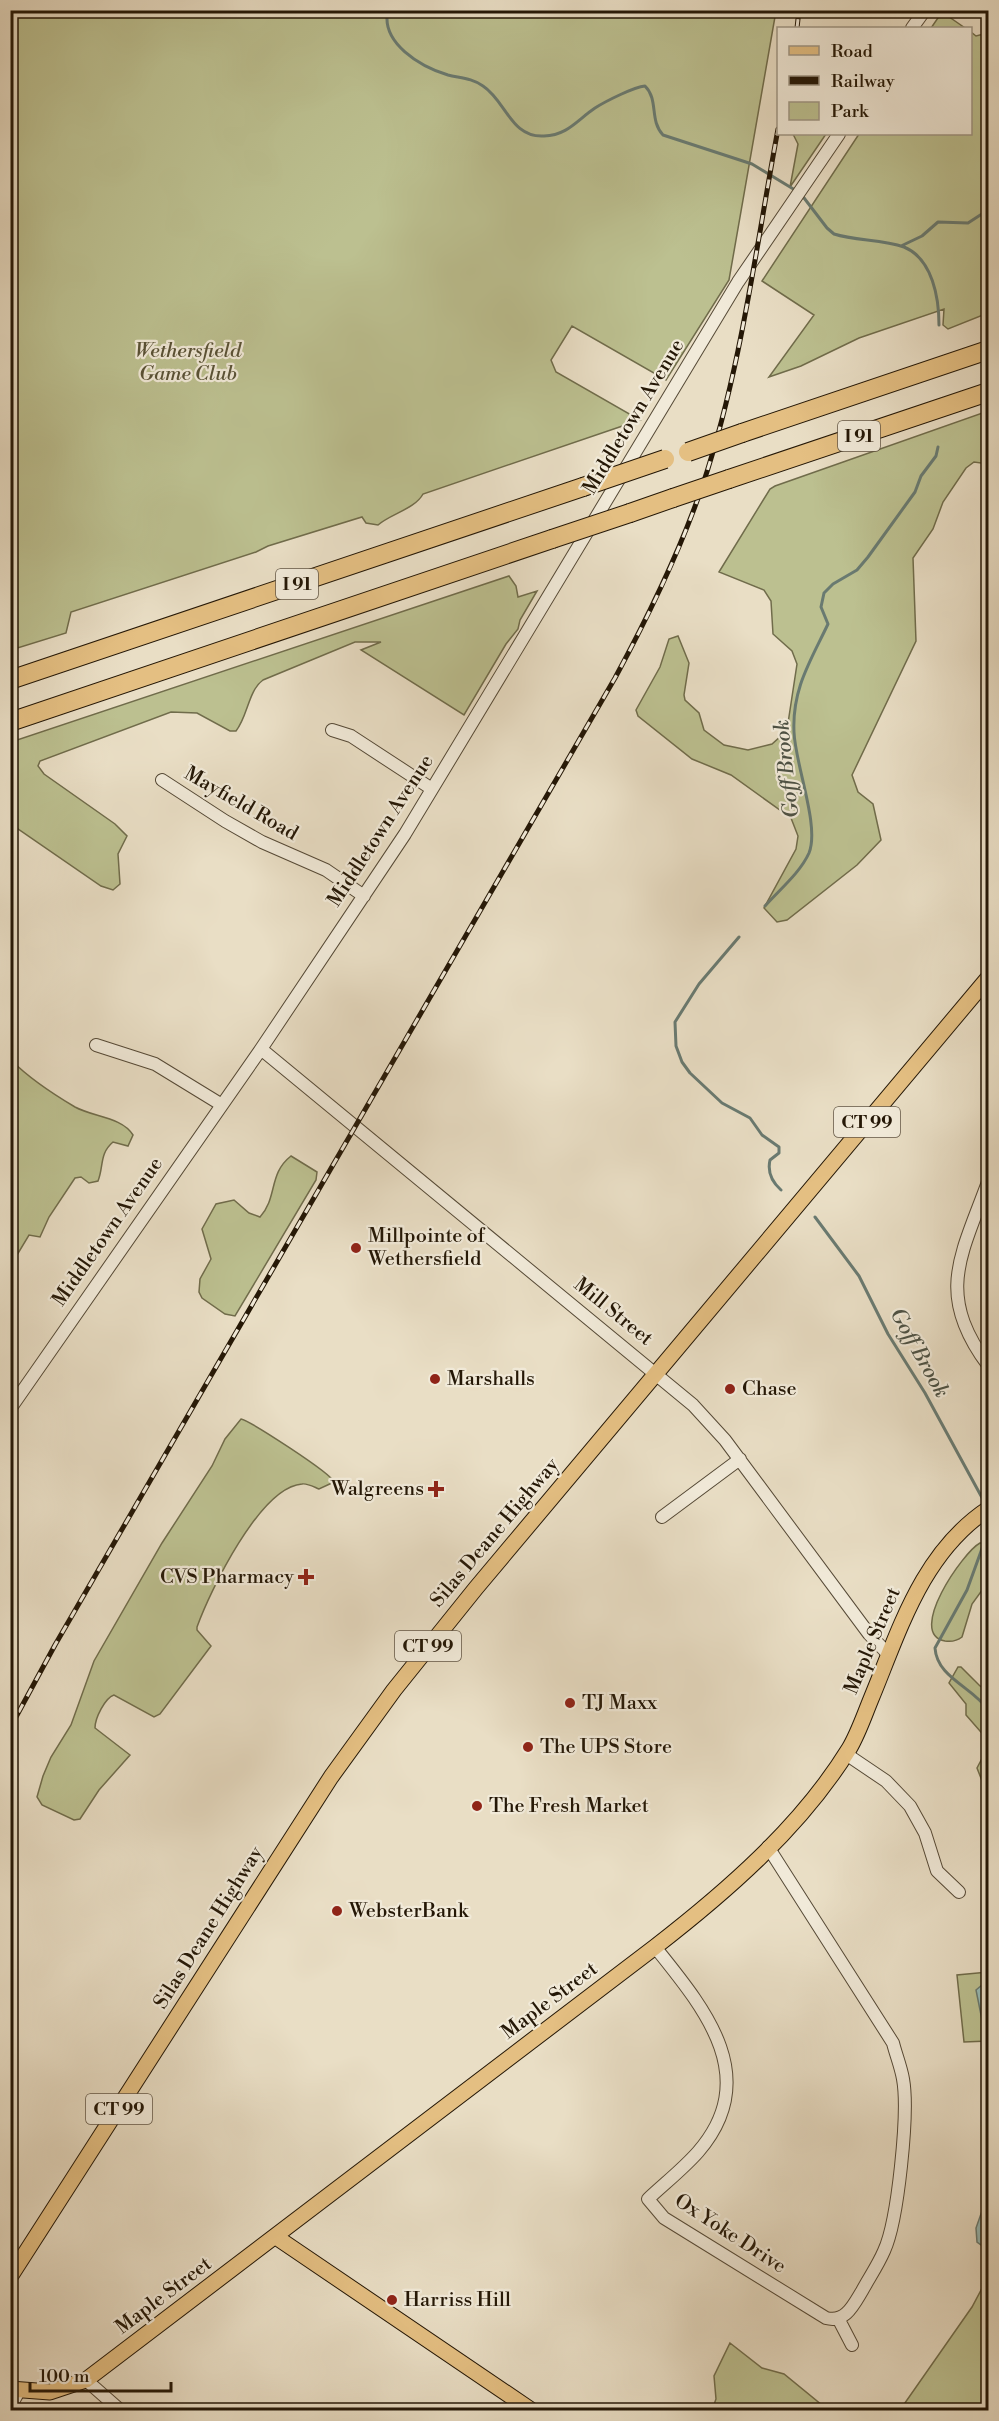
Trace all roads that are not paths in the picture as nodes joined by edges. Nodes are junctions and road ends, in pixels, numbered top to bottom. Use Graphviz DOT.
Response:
graph roads {
  1 [pos="925,10"];
  2 [pos="913,27"];
  3 [pos="838,135"];
  4 [pos="988,351"];
  5 [pos="988,392"];
  6 [pos="10,680"];
  7 [pos="10,722"];
  8 [pos="332,730"];
  9 [pos="162,780"];
  10 [pos="432,789"];
  11 [pos="364,896"];
  12 [pos="988,978"];
  13 [pos="96,1045"];
  14 [pos="261,1048"];
  15 [pos="222,1105"];
  16 [pos="988,1182"];
  17 [pos="988,1365"];
  18 [pos="656,1372"];
  19 [pos="10,1409"];
  20 [pos="740,1459"];
  21 [pos="986,1511"];
  22 [pos="662,1517"];
  23 [pos="889,1655"];
  24 [pos="846,1754"];
  25 [pos="768,1847"];
  26 [pos="959,1892"];
  27 [pos="655,1947"];
  28 [pos="276,2237"];
  29 [pos="10,2277"];
  30 [pos="839,2320"];
  31 [pos="852,2345"];
  32 [pos="86,2380"];
  33 [pos="15,2390"];
  34 [pos="10,2407"];
  35 [pos="120,2410"];
  36 [pos="531,2410"];
  1 -- 2 [label="street"];
  3 -- 10 [label="street, Middletown Avenue"];
  4 -- 6 [label="highway, I 91, bridge"];
  5 -- 7 [label="highway, I 91, bridge"];
  8 -- 10 [label="street"];
  9 -- 11 [label="street, Mayfield Road"];
  10 -- 11 [label="street, Middletown Avenue"];
  11 -- 14 [label="street, Middletown Avenue"];
  12 -- 18 [label="main road, Silas Deane Highway / CT 99"];
  13 -- 15 [label="street"];
  14 -- 15 [label="street, Middletown Avenue"];
  14 -- 18 [label="street, Mill Street"];
  15 -- 19 [label="street, Middletown Avenue"];
  16 -- 17 [label="street"];
  18 -- 20 [label="street, Mill Street"];
  18 -- 29 [label="main road, Silas Deane Highway / CT 99"];
  20 -- 22 [label="street"];
  20 -- 23 [label="street, Mill Street"];
  21 -- 23 [label="main road, Maple Street"];
  23 -- 24 [label="main road, Maple Street"];
  24 -- 25 [label="main road, Maple Street"];
  24 -- 26 [label="street"];
  25 -- 27 [label="main road, Maple Street"];
  25 -- 30 [label="street"];
  27 -- 28 [label="main road, Maple Street"];
  27 -- 30 [label="street, Ox Yoke Drive"];
  28 -- 32 [label="main road, Maple Street"];
  28 -- 36 [label="main road"];
  30 -- 31 [label="street"];
  32 -- 33 [label="main road, Maple Street"];
  32 -- 35 [label="street"];
  33 -- 34 [label="street"];
}
